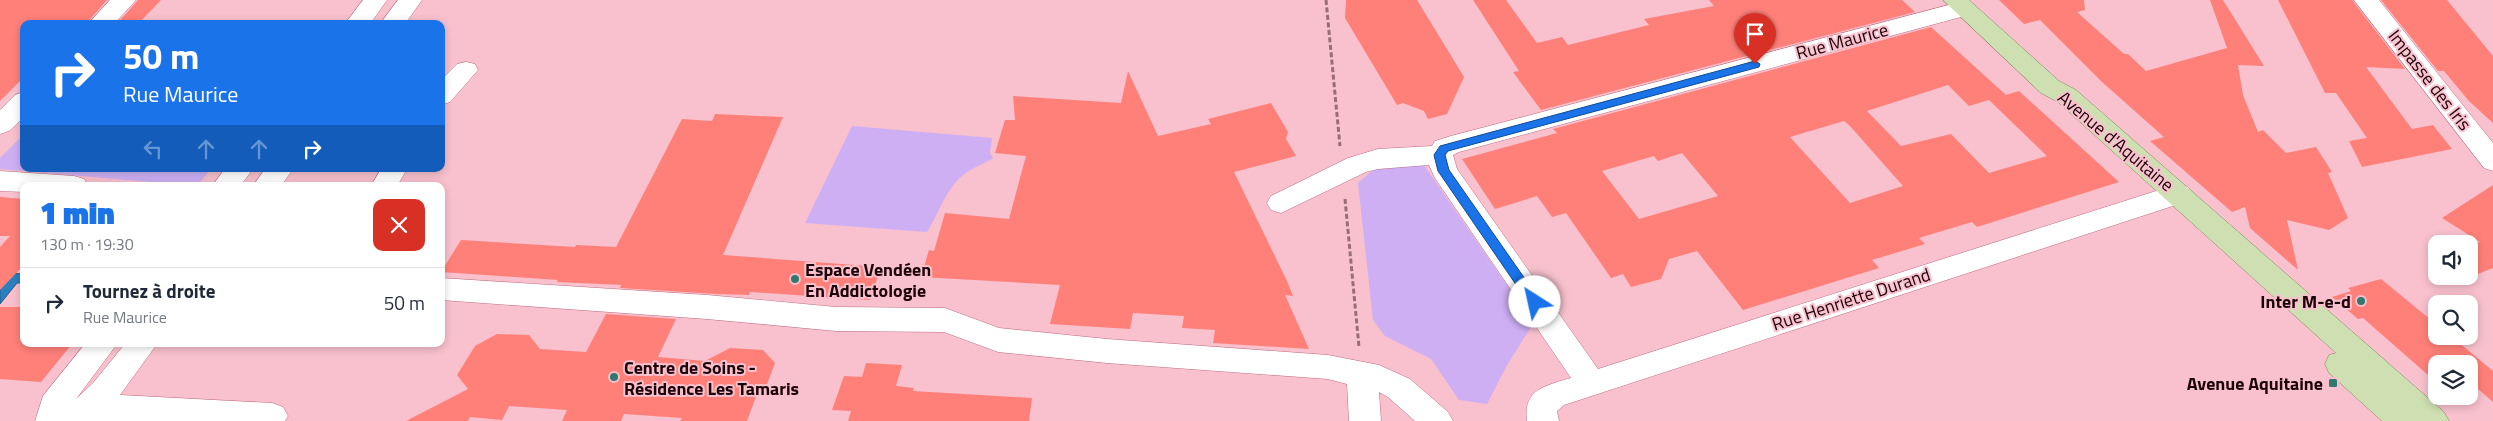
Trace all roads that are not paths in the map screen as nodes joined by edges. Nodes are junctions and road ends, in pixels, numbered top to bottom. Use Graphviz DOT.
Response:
graph roads {
  1 [pos="124,0"];
  2 [pos="375,0"];
  3 [pos="410,0"];
  4 [pos="2366,0"];
  5 [pos="1960,4"];
  6 [pos="104,20"];
  7 [pos="359,20"];
  8 [pos="395,20"];
  9 [pos="466,70"];
  10 [pos="445,92"];
  11 [pos="20,105"];
  12 [pos="0,125"];
  13 [pos="1440,155"];
  14 [pos="2493,161"];
  15 [pos="237,172"];
  16 [pos="278,172"];
  17 [pos="0,181"];
  18 [pos="20,182"];
  19 [pos="229,182"];
  20 [pos="269,182"];
  21 [pos="2168,197"];
  22 [pos="1281,203"];
  23 [pos="445,290"];
  24 [pos="100,347"];
  25 [pos="139,347"];
  26 [pos="1362,373"];
  27 [pos="1592,384"];
  28 [pos="83,414"];
  29 [pos="272,416"];
  30 [pos="51,421"];
  31 [pos="1365,421"];
  32 [pos="1437,421"];
  33 [pos="1543,421"];
  34 [pos="2403,421"];
  35 [pos="2433,421"];
  1 -- 6 [label="street"];
  2 -- 7 [label="street"];
  3 -- 8 [label="street"];
  4 -- 14 [label="street, Impasse des Iris"];
  5 -- 13 [label="street, Rue Maurice"];
  5 -- 21 [label="main road, Avenue d'Aquitaine"];
  9 -- 10 [label="street"];
  11 -- 12 [label="street"];
  13 -- 22 [label="street"];
  13 -- 27 [label="street"];
  15 -- 19 [label="street"];
  16 -- 20 [label="street"];
  17 -- 18 [label="street"];
  21 -- 27 [label="street, Rue Henriette Durand"];
  21 -- 34 [label="main road, Avenue d'Aquitaine"];
  21 -- 35 [label="main road, Avenue d'Aquitaine"];
  23 -- 26 [label="street"];
  24 -- 30 [label="street"];
  25 -- 28 [label="street"];
  26 -- 31 [label="street"];
  26 -- 32 [label="street"];
  27 -- 33 [label="street, Rue Henriette Durand"];
  28 -- 29 [label="street"];
}
